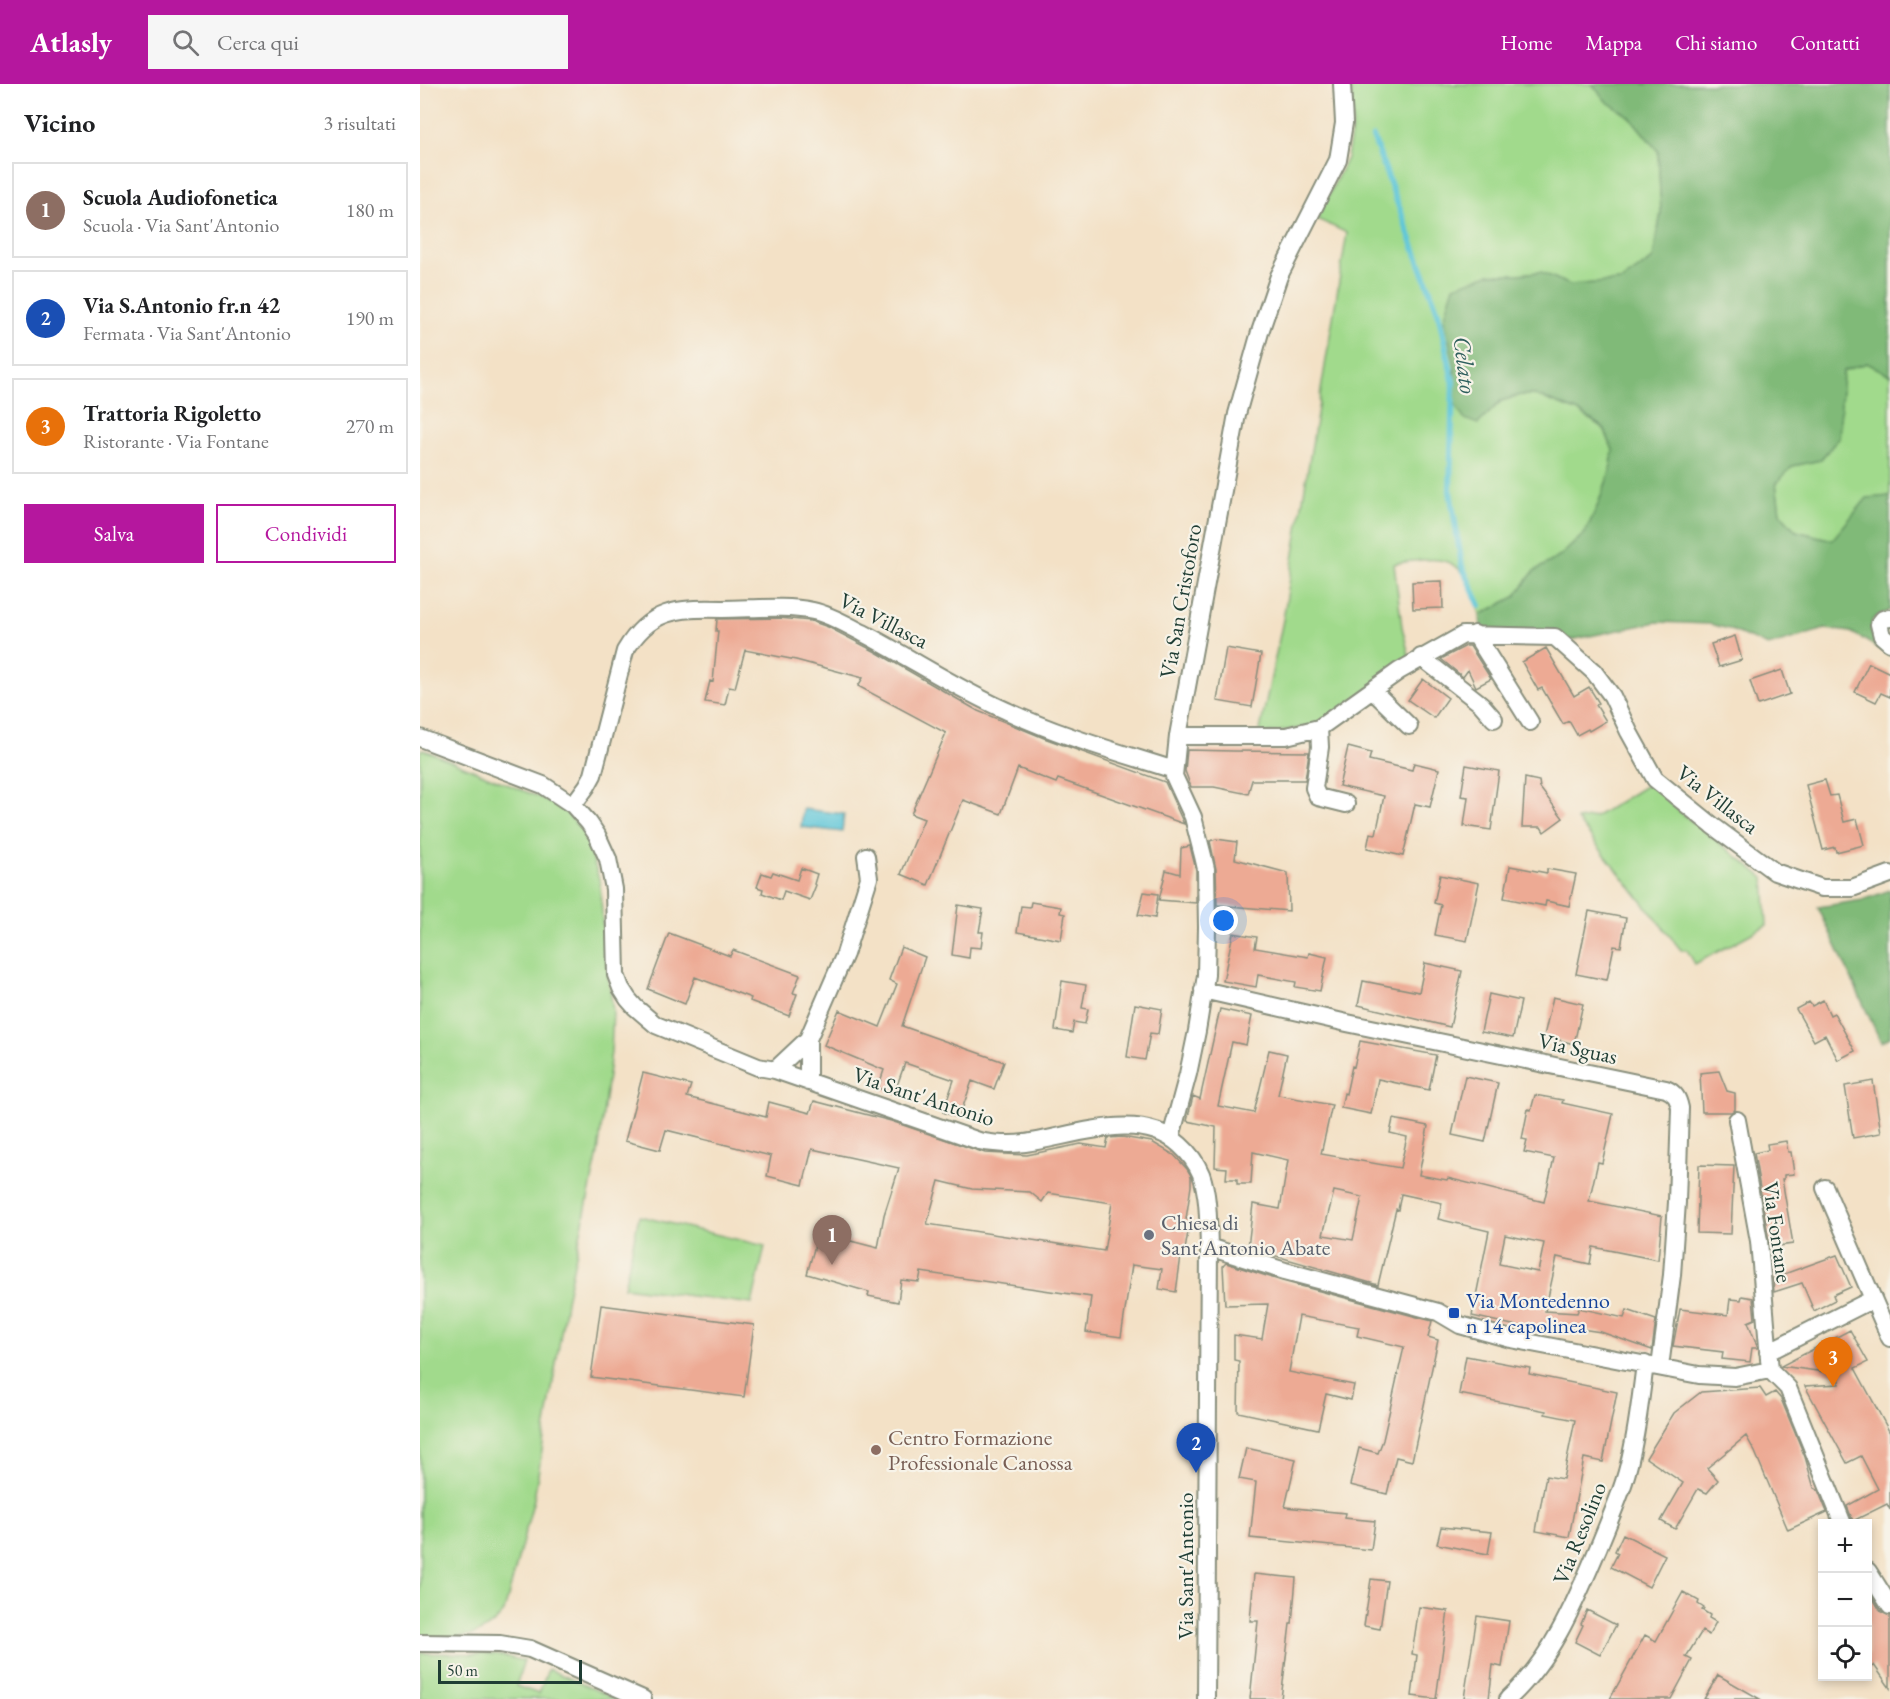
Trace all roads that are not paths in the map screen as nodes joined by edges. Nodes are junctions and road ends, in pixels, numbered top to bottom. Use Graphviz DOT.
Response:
graph roads {
  1 [pos="1342,84"];
  2 [pos="1890,618"];
  3 [pos="1475,634"];
  4 [pos="1890,643"];
  5 [pos="1421,657"];
  6 [pos="1373,691"];
  7 [pos="1494,719"];
  8 [pos="1530,722"];
  9 [pos="1409,726"];
  10 [pos="1319,728"];
  11 [pos="1178,736"];
  12 [pos="420,738"];
  13 [pos="1174,770"];
  14 [pos="1346,804"];
  15 [pos="573,805"];
  16 [pos="871,855"];
  17 [pos="1890,874"];
  18 [pos="1203,990"];
  19 [pos="808,1039"];
  20 [pos="775,1070"];
  21 [pos="808,1082"];
  22 [pos="1737,1120"];
  23 [pos="1171,1137"];
  24 [pos="1825,1188"];
  25 [pos="1209,1247"];
  26 [pos="1874,1299"];
  27 [pos="1890,1338"];
  28 [pos="1768,1352"];
  29 [pos="1652,1365"];
  30 [pos="1770,1370"];
  31 [pos="1841,1519"];
  32 [pos="1869,1573"];
  33 [pos="1890,1606"];
  34 [pos="420,1643"];
  35 [pos="643,1699"];
  36 [pos="1206,1699"];
  37 [pos="1508,1699"];
  1 -- 11 [label="street, Via San Cristoforo"];
  2 -- 4 [label="street"];
  3 -- 5 [label="street, Via Villasca"];
  3 -- 8 [label="street"];
  3 -- 17 [label="street, Via Villasca"];
  5 -- 6 [label="street, Via Villasca"];
  5 -- 7 [label="street"];
  6 -- 9 [label="street"];
  6 -- 10 [label="street, Via Villasca"];
  10 -- 11 [label="street, Via Villasca"];
  10 -- 14 [label="street"];
  11 -- 13 [label="street, Via San Cristoforo"];
  12 -- 15 [label="street, Via Sant'Antonio"];
  13 -- 15 [label="street, Via Villasca"];
  13 -- 18 [label="street, Via San Cristoforo"];
  15 -- 20 [label="street, Via Sant'Antonio"];
  16 -- 19 [label="street"];
  18 -- 23 [label="street, Via San Cristoforo"];
  18 -- 29 [label="street, Via Sguas"];
  19 -- 20 [label="street"];
  19 -- 21 [label="street"];
  20 -- 21 [label="street, Via Sant'Antonio"];
  21 -- 23 [label="street, Via Sant'Antonio"];
  22 -- 28 [label="street, Via Fontane"];
  23 -- 25 [label="street, Via Sant'Antonio"];
  24 -- 26 [label="street"];
  25 -- 29 [label="street"];
  25 -- 36 [label="street, Via Sant'Antonio"];
  26 -- 27 [label="street"];
  26 -- 28 [label="street"];
  28 -- 30 [label="street, Via Fontane"];
  29 -- 30 [label="street"];
  29 -- 37 [label="street, Via Resolino"];
  30 -- 31 [label="street"];
  32 -- 33 [label="street"];
  34 -- 35 [label="street"];
}
